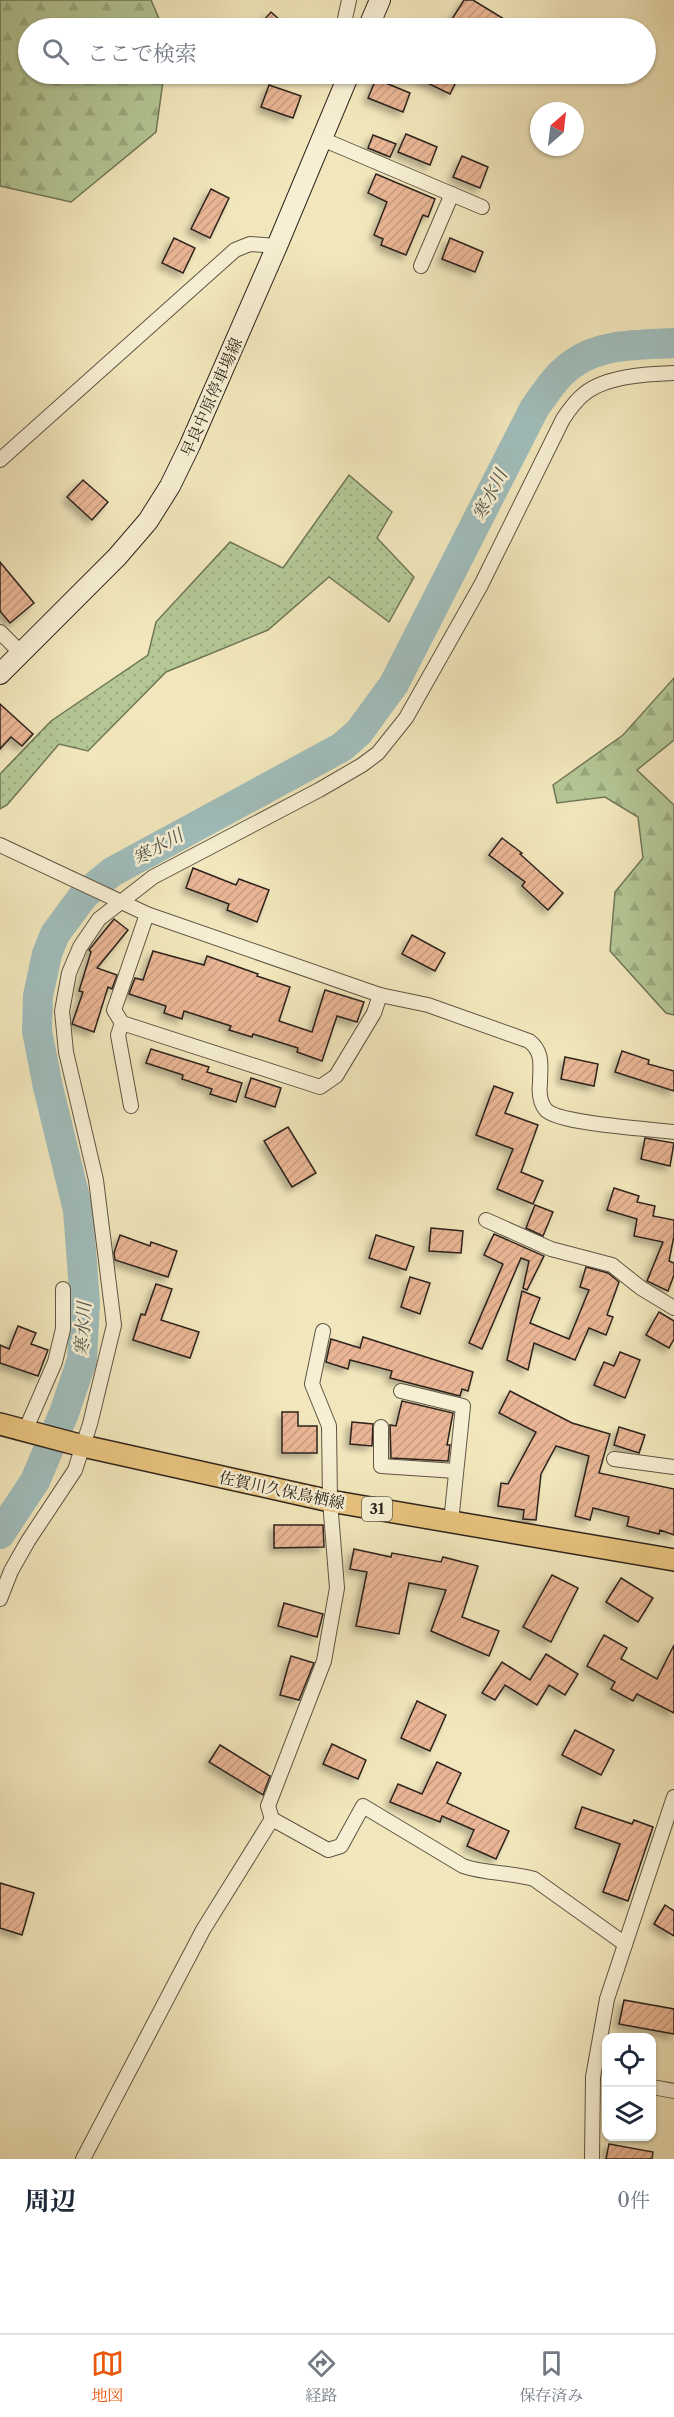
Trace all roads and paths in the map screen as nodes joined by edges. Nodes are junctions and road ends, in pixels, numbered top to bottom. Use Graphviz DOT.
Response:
graph roads {
  1 [pos="349,0"];
  2 [pos="380,0"];
  3 [pos="345,18"];
  4 [pos="372,18"];
  5 [pos="345,84"];
  6 [pos="322,139"];
  7 [pos="452,194"];
  8 [pos="482,207"];
  9 [pos="277,246"];
  10 [pos="421,266"];
  11 [pos="674,373"];
  12 [pos="0,460"];
  13 [pos="0,632"];
  14 [pos="21,653"];
  15 [pos="0,674"];
  16 [pos="0,845"];
  17 [pos="119,901"];
  18 [pos="147,914"];
  19 [pos="380,995"];
  20 [pos="122,1023"];
  21 [pos="131,1106"];
  22 [pos="674,1132"];
  23 [pos="486,1220"];
  24 [pos="63,1289"];
  25 [pos="674,1308"];
  26 [pos="323,1331"];
  27 [pos="401,1391"];
  28 [pos="0,1424"];
  29 [pos="381,1427"];
  30 [pos="25,1431"];
  31 [pos="83,1446"];
  32 [pos="614,1459"];
  33 [pos="674,1467"];
  34 [pos="456,1471"];
  35 [pos="330,1501"];
  36 [pos="451,1522"];
  37 [pos="674,1560"];
  38 [pos="0,1599"];
  39 [pos="674,1797"];
  40 [pos="272,1819"];
  41 [pos="625,1944"];
  42 [pos="600,2078"];
  43 [pos="656,2088"];
  44 [pos="674,2091"];
  45 [pos="83,2159"];
  46 [pos="592,2159"];
  1 -- 3 [label="street"];
  2 -- 4 [label="main road"];
  5 -- 6 [label="main road, 早良中原停車場線"];
  6 -- 7 [label="street"];
  6 -- 9 [label="main road, 早良中原停車場線"];
  7 -- 8 [label="street"];
  7 -- 10 [label="street"];
  9 -- 12 [label="street"];
  9 -- 14 [label="main road, 早良中原停車場線"];
  11 -- 17 [label="street"];
  13 -- 14 [label="street"];
  14 -- 15 [label="main road, 早良中原停車場線"];
  16 -- 17 [label="street"];
  17 -- 18 [label="street"];
  17 -- 31 [label="street"];
  18 -- 19 [label="street"];
  18 -- 20 [label="street"];
  19 -- 20 [label="street"];
  19 -- 22 [label="street"];
  20 -- 21 [label="street"];
  23 -- 25 [label="street"];
  24 -- 30 [label="street"];
  26 -- 35 [label="street"];
  27 -- 34 [label="street"];
  28 -- 30 [label="main road, 佐賀川久保鳥栖線 / 31"];
  29 -- 34 [label="street"];
  30 -- 31 [label="main road, 佐賀川久保鳥栖線 / 31"];
  31 -- 35 [label="main road, 佐賀川久保鳥栖線 / 31"];
  31 -- 38 [label="street"];
  32 -- 33 [label="street"];
  34 -- 36 [label="street"];
  35 -- 36 [label="main road, 佐賀川久保鳥栖線 / 31"];
  35 -- 40 [label="street"];
  36 -- 37 [label="main road, 佐賀川久保鳥栖線 / 31"];
  39 -- 41 [label="street"];
  40 -- 41 [label="street"];
  40 -- 45 [label="street"];
  41 -- 42 [label="street"];
  42 -- 46 [label="street"];
  43 -- 44 [label="street"];
}
